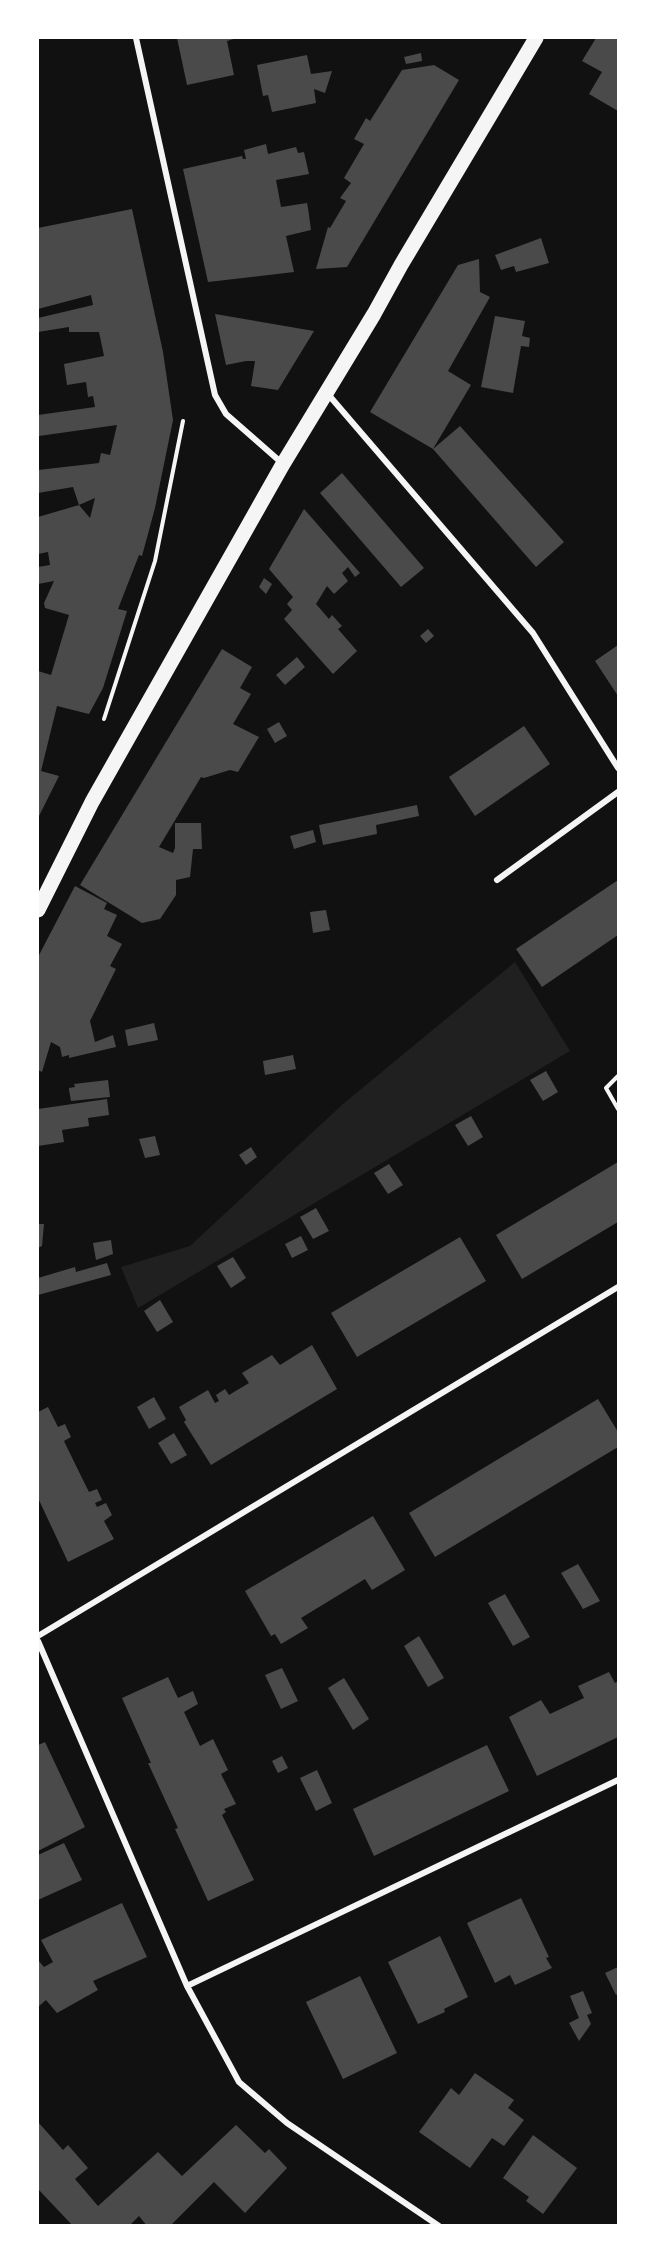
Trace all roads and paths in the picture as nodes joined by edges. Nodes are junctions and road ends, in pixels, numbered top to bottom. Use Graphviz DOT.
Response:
graph roads {
  1 [pos="136,38"];
  2 [pos="536,38"];
  3 [pos="326,393"];
  4 [pos="183,421"];
  5 [pos="283,464"];
  6 [pos="101,728"];
  7 [pos="618,768"];
  8 [pos="618,792"];
  9 [pos="497,880"];
  10 [pos="38,910"];
  11 [pos="618,1076"];
  12 [pos="618,1109"];
  13 [pos="618,1287"];
  14 [pos="38,1636"];
  15 [pos="38,1641"];
  16 [pos="618,1780"];
  17 [pos="187,1986"];
  18 [pos="439,2226"];
  1 -- 5 [label="street"];
  2 -- 3 [label="main road"];
  3 -- 5 [label="main road"];
  3 -- 7 [label="street"];
  4 -- 6 [label="path"];
  5 -- 10 [label="main road"];
  8 -- 9 [label="street"];
  11 -- 12 [label="path"];
  13 -- 14 [label="street"];
  15 -- 17 [label="street"];
  16 -- 17 [label="street"];
  17 -- 18 [label="street"];
}
